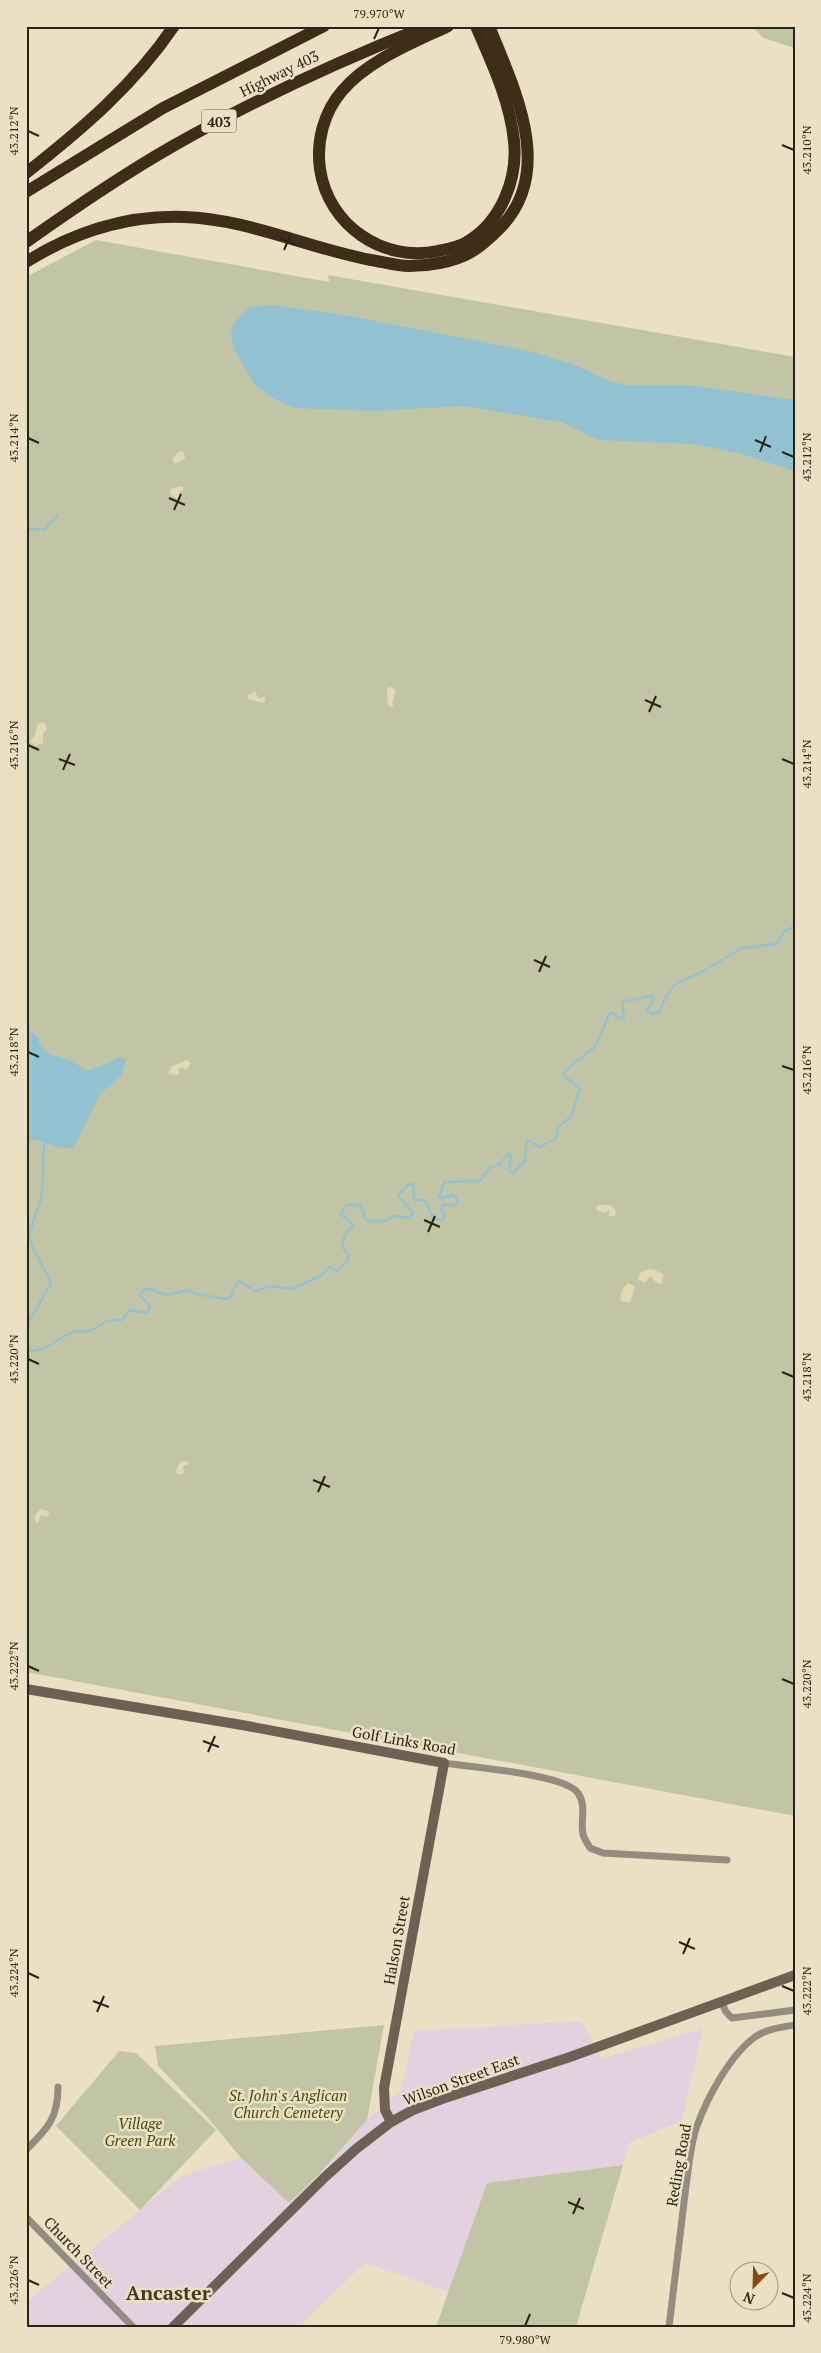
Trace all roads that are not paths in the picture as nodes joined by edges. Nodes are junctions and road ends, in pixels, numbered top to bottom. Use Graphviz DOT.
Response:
graph roads {
  1 [pos="174,26"];
  2 [pos="324,26"];
  3 [pos="427,26"];
  4 [pos="448,26"];
  5 [pos="476,26"];
  6 [pos="489,26"];
  7 [pos="490,44"];
  8 [pos="26,173"];
  9 [pos="26,192"];
  10 [pos="26,242"];
  11 [pos="26,262"];
  12 [pos="26,1689"];
  13 [pos="444,1763"];
  14 [pos="727,1860"];
  15 [pos="795,1975"];
  16 [pos="721,2001"];
  17 [pos="795,2010"];
  18 [pos="795,2025"];
  19 [pos="58,2087"];
  20 [pos="391,2122"];
  21 [pos="26,2150"];
  22 [pos="26,2217"];
  23 [pos="133,2327"];
  24 [pos="173,2327"];
  25 [pos="669,2327"];
  1 -- 8 [label="highway"];
  2 -- 9 [label="highway, Highway 403 / 403"];
  3 -- 10 [label="highway, Highway 403 / 403"];
  4 -- 7 [label="highway"];
  5 -- 7 [label="highway"];
  6 -- 7 [label="highway"];
  7 -- 11 [label="highway"];
  12 -- 13 [label="main road, Golf Links Road"];
  13 -- 14 [label="street, Golf Links Road"];
  13 -- 20 [label="main road, Halson Street"];
  15 -- 16 [label="main road, Wilson Street East"];
  16 -- 17 [label="street"];
  16 -- 20 [label="main road, Wilson Street East"];
  18 -- 25 [label="street, Reding Road"];
  19 -- 21 [label="street"];
  20 -- 24 [label="main road, Wilson Street East"];
  22 -- 23 [label="street, Church Street"];
}
